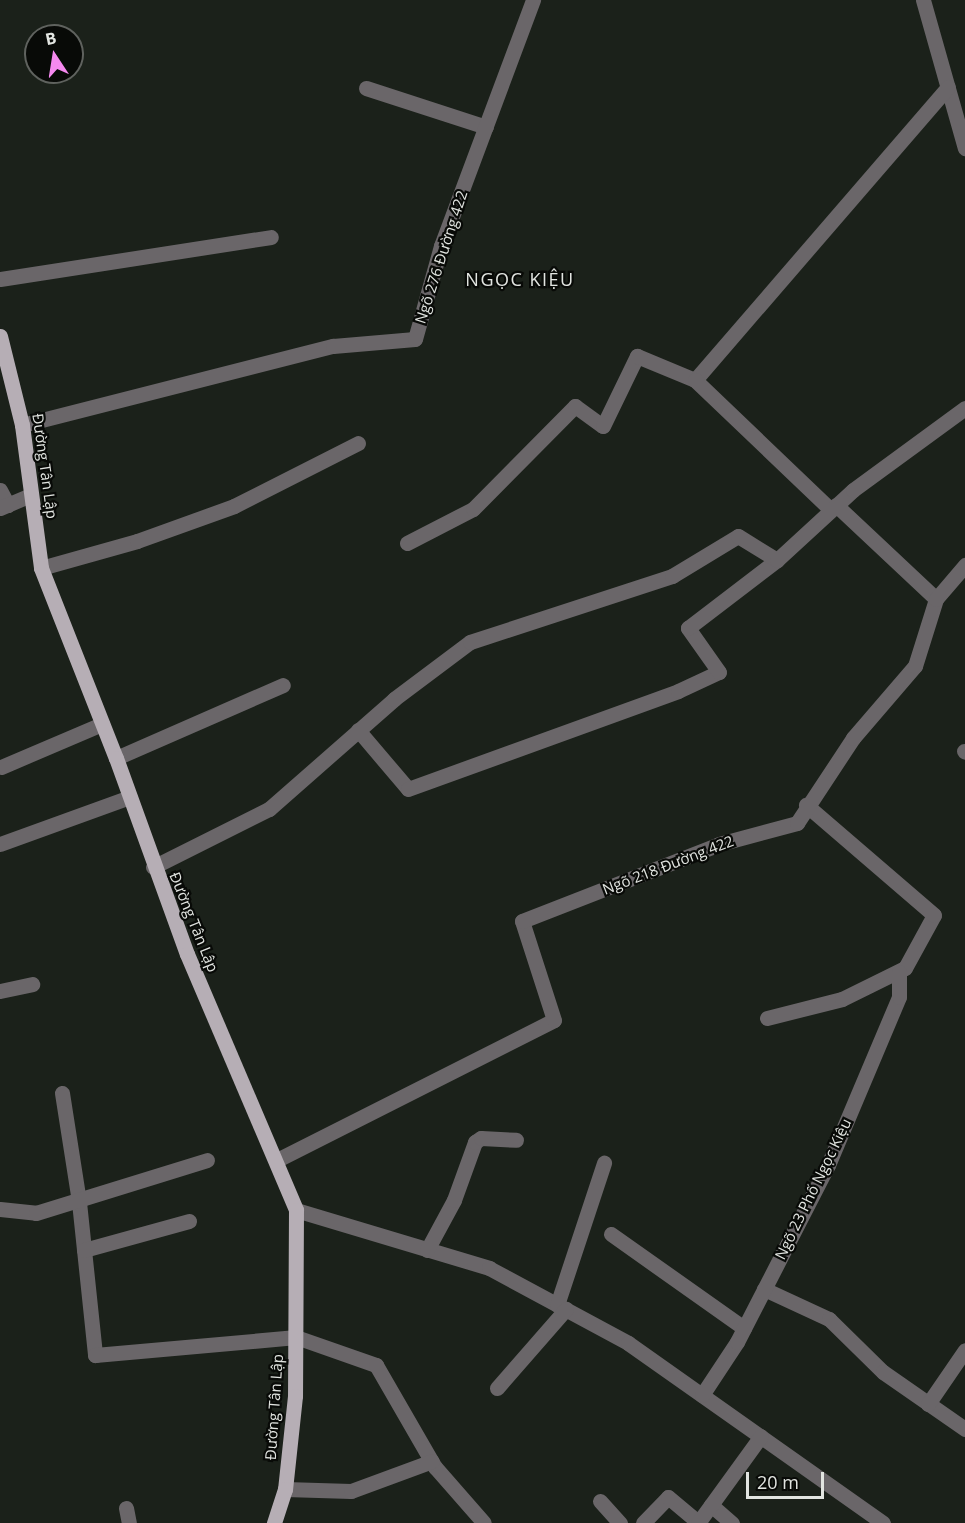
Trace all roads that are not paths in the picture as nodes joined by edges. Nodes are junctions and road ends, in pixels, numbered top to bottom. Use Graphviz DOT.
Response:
graph roads {
  1 [pos="533,0"];
  2 [pos="923,0"];
  3 [pos="948,87"];
  4 [pos="366,88"];
  5 [pos="486,127"];
  6 [pos="965,148"];
  7 [pos="271,237"];
  8 [pos="0,279"];
  9 [pos="0,336"];
  10 [pos="695,380"];
  11 [pos="965,408"];
  12 [pos="22,425"];
  13 [pos="358,443"];
  14 [pos="0,489"];
  15 [pos="30,495"];
  16 [pos="4,506"];
  17 [pos="834,508"];
  18 [pos="407,543"];
  19 [pos="777,560"];
  20 [pos="965,564"];
  21 [pos="41,568"];
  22 [pos="936,599"];
  23 [pos="283,685"];
  24 [pos="102,724"];
  25 [pos="358,730"];
  26 [pos="116,758"];
  27 [pos="1,767"];
  28 [pos="130,797"];
  29 [pos="806,805"];
  30 [pos="0,844"];
  31 [pos="153,867"];
  32 [pos="898,972"];
  33 [pos="32,984"];
  34 [pos="0,991"];
  35 [pos="767,1017"];
  36 [pos="62,1094"];
  37 [pos="516,1140"];
  38 [pos="207,1160"];
  39 [pos="277,1160"];
  40 [pos="604,1163"];
  41 [pos="79,1202"];
  42 [pos="0,1209"];
  43 [pos="296,1210"];
  44 [pos="189,1221"];
  45 [pos="611,1234"];
  46 [pos="84,1250"];
  47 [pos="427,1250"];
  48 [pos="764,1289"];
  49 [pos="561,1307"];
  50 [pos="744,1328"];
  51 [pos="296,1337"];
  52 [pos="965,1350"];
  53 [pos="497,1388"];
  54 [pos="702,1395"];
  55 [pos="928,1404"];
  56 [pos="965,1429"];
  57 [pos="761,1436"];
  58 [pos="432,1461"];
  59 [pos="285,1489"];
  60 [pos="600,1501"];
  61 [pos="711,1505"];
  62 [pos="274,1523"];
  63 [pos="484,1523"];
  64 [pos="620,1523"];
  65 [pos="643,1523"];
  66 [pos="698,1523"];
  67 [pos="732,1523"];
  68 [pos="883,1523"];
  1 -- 5 [label="street, Ngõ 276 Đường 422"];
  2 -- 3 [label="street"];
  3 -- 6 [label="street"];
  3 -- 10 [label="street"];
  4 -- 5 [label="street"];
  5 -- 12 [label="street, Ngõ 276 Đường 422"];
  7 -- 8 [label="street"];
  9 -- 12 [label="main road, Đường Tân Lập"];
  10 -- 17 [label="street"];
  10 -- 18 [label="street"];
  11 -- 17 [label="street"];
  12 -- 15 [label="main road, Đường Tân Lập"];
  13 -- 21 [label="street"];
  14 -- 16 [label="street"];
  15 -- 16 [label="street"];
  15 -- 21 [label="main road, Đường Tân Lập"];
  17 -- 19 [label="street"];
  17 -- 22 [label="street"];
  19 -- 25 [label="street"];
  19 -- 25 [label="street"];
  20 -- 22 [label="street"];
  21 -- 24 [label="main road, Đường Tân Lập"];
  22 -- 29 [label="street, Ngõ 218 Đường 422"];
  23 -- 26 [label="street"];
  24 -- 26 [label="main road, Đường Tân Lập"];
  24 -- 27 [label="street"];
  25 -- 31 [label="street"];
  26 -- 28 [label="main road, Đường Tân Lập"];
  28 -- 30 [label="street"];
  28 -- 31 [label="main road, Đường Tân Lập"];
  29 -- 32 [label="street"];
  29 -- 39 [label="street, Ngõ 218 Đường 422"];
  31 -- 39 [label="main road, Đường Tân Lập"];
  32 -- 35 [label="street"];
  32 -- 48 [label="street, Ngõ 23 Phố Ngọc Kiệu"];
  33 -- 34 [label="street"];
  36 -- 41 [label="street"];
  37 -- 47 [label="street"];
  38 -- 41 [label="street"];
  39 -- 43 [label="main road, Đường Tân Lập"];
  40 -- 49 [label="street"];
  41 -- 42 [label="street"];
  41 -- 46 [label="street"];
  43 -- 47 [label="street"];
  43 -- 51 [label="main road, Đường Tân Lập"];
  44 -- 46 [label="street"];
  45 -- 50 [label="street"];
  46 -- 51 [label="street"];
  47 -- 49 [label="street"];
  48 -- 50 [label="street, Ngõ 23 Phố Ngọc Kiệu"];
  48 -- 55 [label="street"];
  49 -- 53 [label="street"];
  49 -- 54 [label="street"];
  50 -- 54 [label="street, Ngõ 23 Phố Ngọc Kiệu"];
  51 -- 58 [label="street"];
  51 -- 59 [label="main road, Đường Tân Lập"];
  52 -- 55 [label="street"];
  54 -- 57 [label="street"];
  55 -- 56 [label="street"];
  57 -- 61 [label="street"];
  57 -- 68 [label="street"];
  58 -- 59 [label="street"];
  58 -- 63 [label="street"];
  59 -- 62 [label="main road, Đường Tân Lập"];
  60 -- 64 [label="street"];
  61 -- 66 [label="street"];
  61 -- 67 [label="street"];
  65 -- 66 [label="street"];
}
